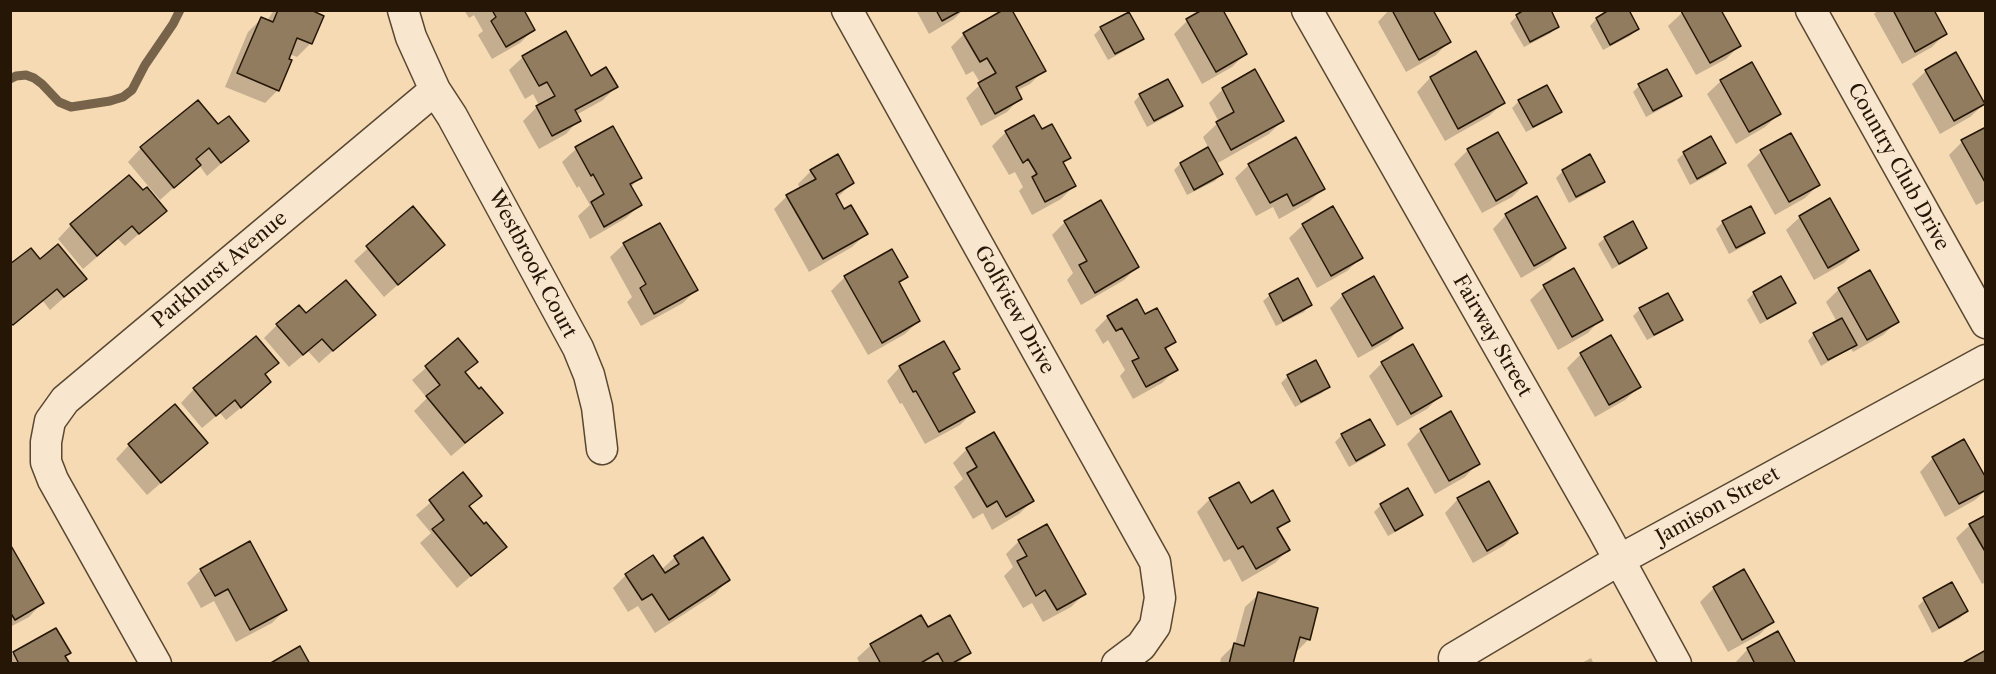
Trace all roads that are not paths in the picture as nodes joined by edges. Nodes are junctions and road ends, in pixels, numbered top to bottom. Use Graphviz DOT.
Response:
graph roads {
  1 [pos="403,10"];
  2 [pos="847,10"];
  3 [pos="1307,10"];
  4 [pos="1811,10"];
  5 [pos="435,90"];
  6 [pos="1986,323"];
  7 [pos="1986,360"];
  8 [pos="602,449"];
  9 [pos="1619,560"];
  10 [pos="1454,658"];
  11 [pos="156,663"];
  12 [pos="1117,663"];
  13 [pos="1676,663"];
  1 -- 5 [label="street"];
  2 -- 12 [label="street, Golfview Drive"];
  3 -- 9 [label="street, Fairway Street"];
  4 -- 6 [label="street, Country Club Drive"];
  5 -- 8 [label="street, Westbrook Court"];
  5 -- 11 [label="street, Parkhurst Avenue"];
  7 -- 9 [label="street, Jamison Street"];
  9 -- 10 [label="street, Jamison Street"];
  9 -- 13 [label="street, Fairway Street"];
}
